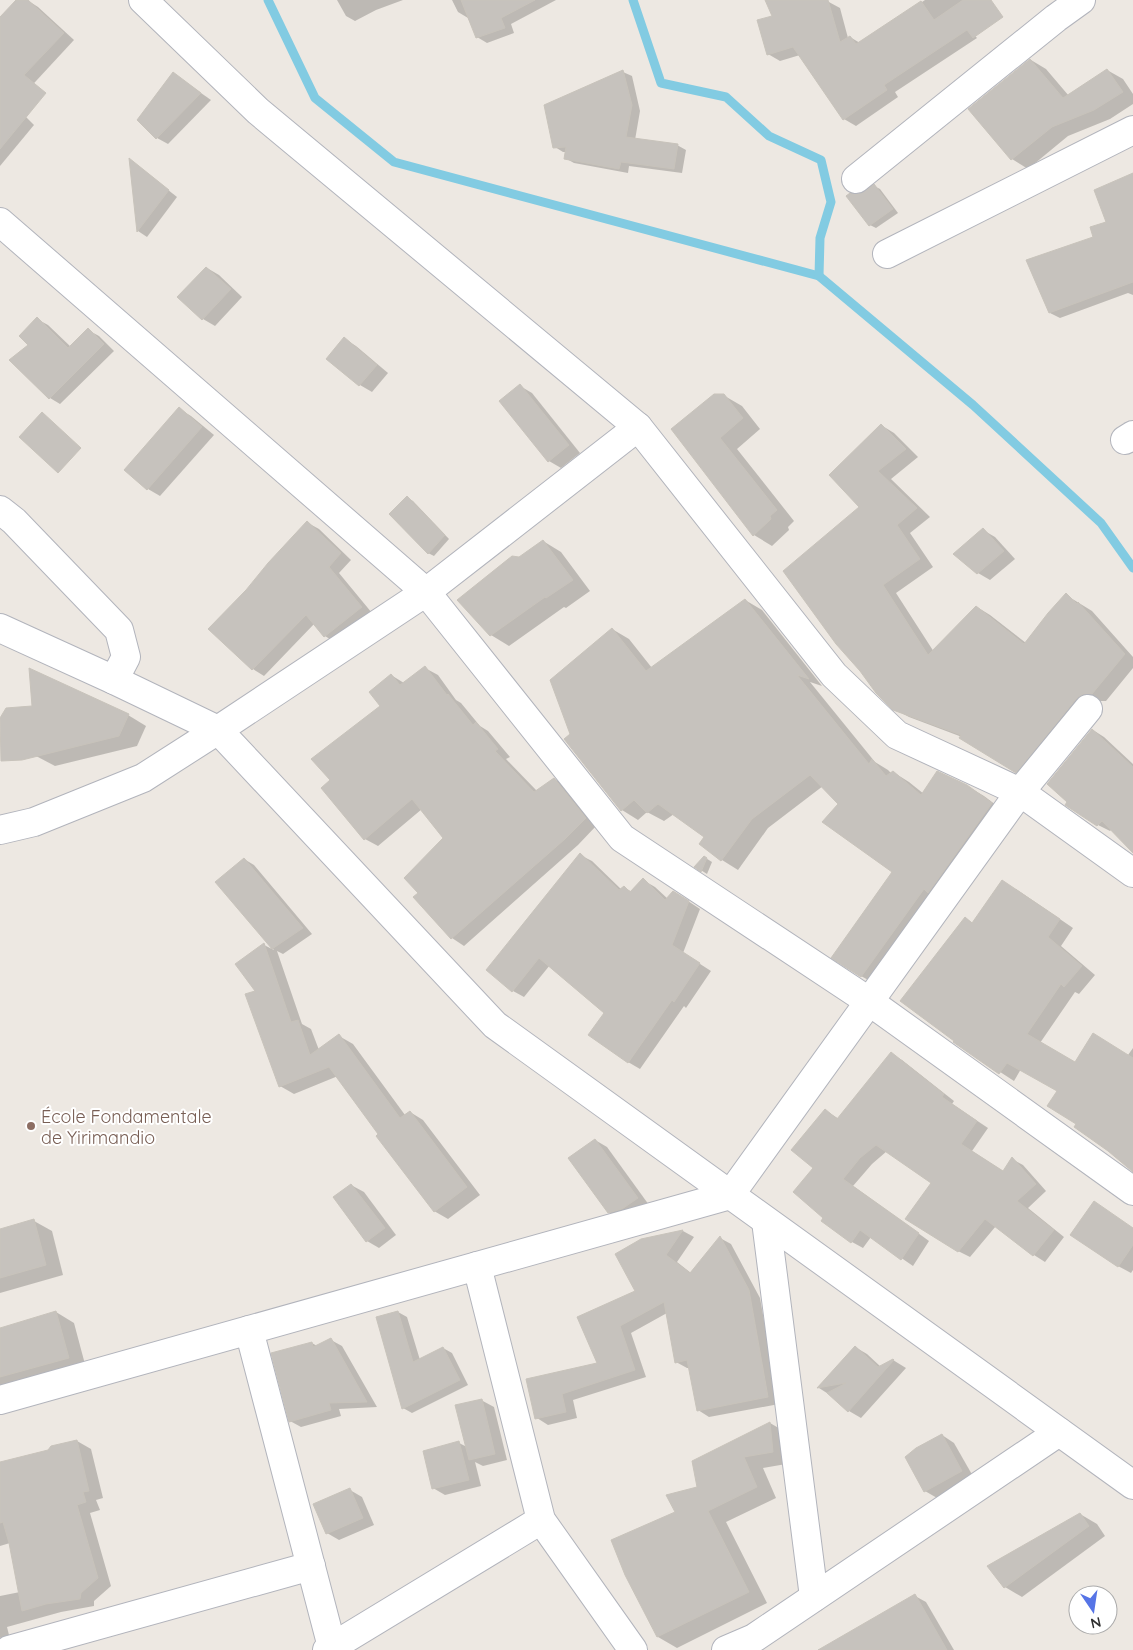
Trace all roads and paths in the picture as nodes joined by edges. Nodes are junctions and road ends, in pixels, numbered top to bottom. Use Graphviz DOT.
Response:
graph roads {
  1 [pos="143,0"];
  2 [pos="1081,0"];
  3 [pos="1052,9"];
  4 [pos="1133,130"];
  5 [pos="856,179"];
  6 [pos="0,222"];
  7 [pos="887,254"];
  8 [pos="638,427"];
  9 [pos="0,510"];
  10 [pos="426,592"];
  11 [pos="0,628"];
  12 [pos="114,680"];
  13 [pos="1088,709"];
  14 [pos="218,730"];
  15 [pos="1020,792"];
  16 [pos="0,830"];
  17 [pos="1133,873"];
  18 [pos="870,1002"];
  19 [pos="1133,1191"];
  20 [pos="730,1195"];
  21 [pos="766,1221"];
  22 [pos="478,1266"];
  23 [pos="250,1330"];
  24 [pos="0,1400"];
  25 [pos="1059,1432"];
  26 [pos="1133,1486"];
  27 [pos="540,1520"];
  28 [pos="311,1566"];
  29 [pos="814,1597"];
  30 [pos="330,1648"];
  31 [pos="9,1650"];
  32 [pos="634,1650"];
  33 [pos="726,1650"];
  1 -- 8 [label="street"];
  2 -- 3 [label="street"];
  3 -- 5 [label="street"];
  4 -- 7 [label="street"];
  6 -- 10 [label="street"];
  8 -- 10 [label="street"];
  8 -- 15 [label="street"];
  9 -- 12 [label="street"];
  10 -- 14 [label="street"];
  10 -- 18 [label="street"];
  11 -- 12 [label="street"];
  12 -- 14 [label="street"];
  13 -- 15 [label="street"];
  14 -- 16 [label="street"];
  14 -- 20 [label="street"];
  15 -- 17 [label="street"];
  15 -- 18 [label="street"];
  18 -- 19 [label="street"];
  18 -- 20 [label="street"];
  20 -- 21 [label="street"];
  20 -- 22 [label="street"];
  21 -- 25 [label="street"];
  21 -- 29 [label="street"];
  22 -- 23 [label="street"];
  22 -- 27 [label="street"];
  23 -- 24 [label="street"];
  23 -- 28 [label="street"];
  25 -- 26 [label="street"];
  25 -- 29 [label="street"];
  27 -- 30 [label="street"];
  27 -- 32 [label="street"];
  28 -- 30 [label="street"];
  28 -- 31 [label="street"];
  29 -- 33 [label="street"];
}
